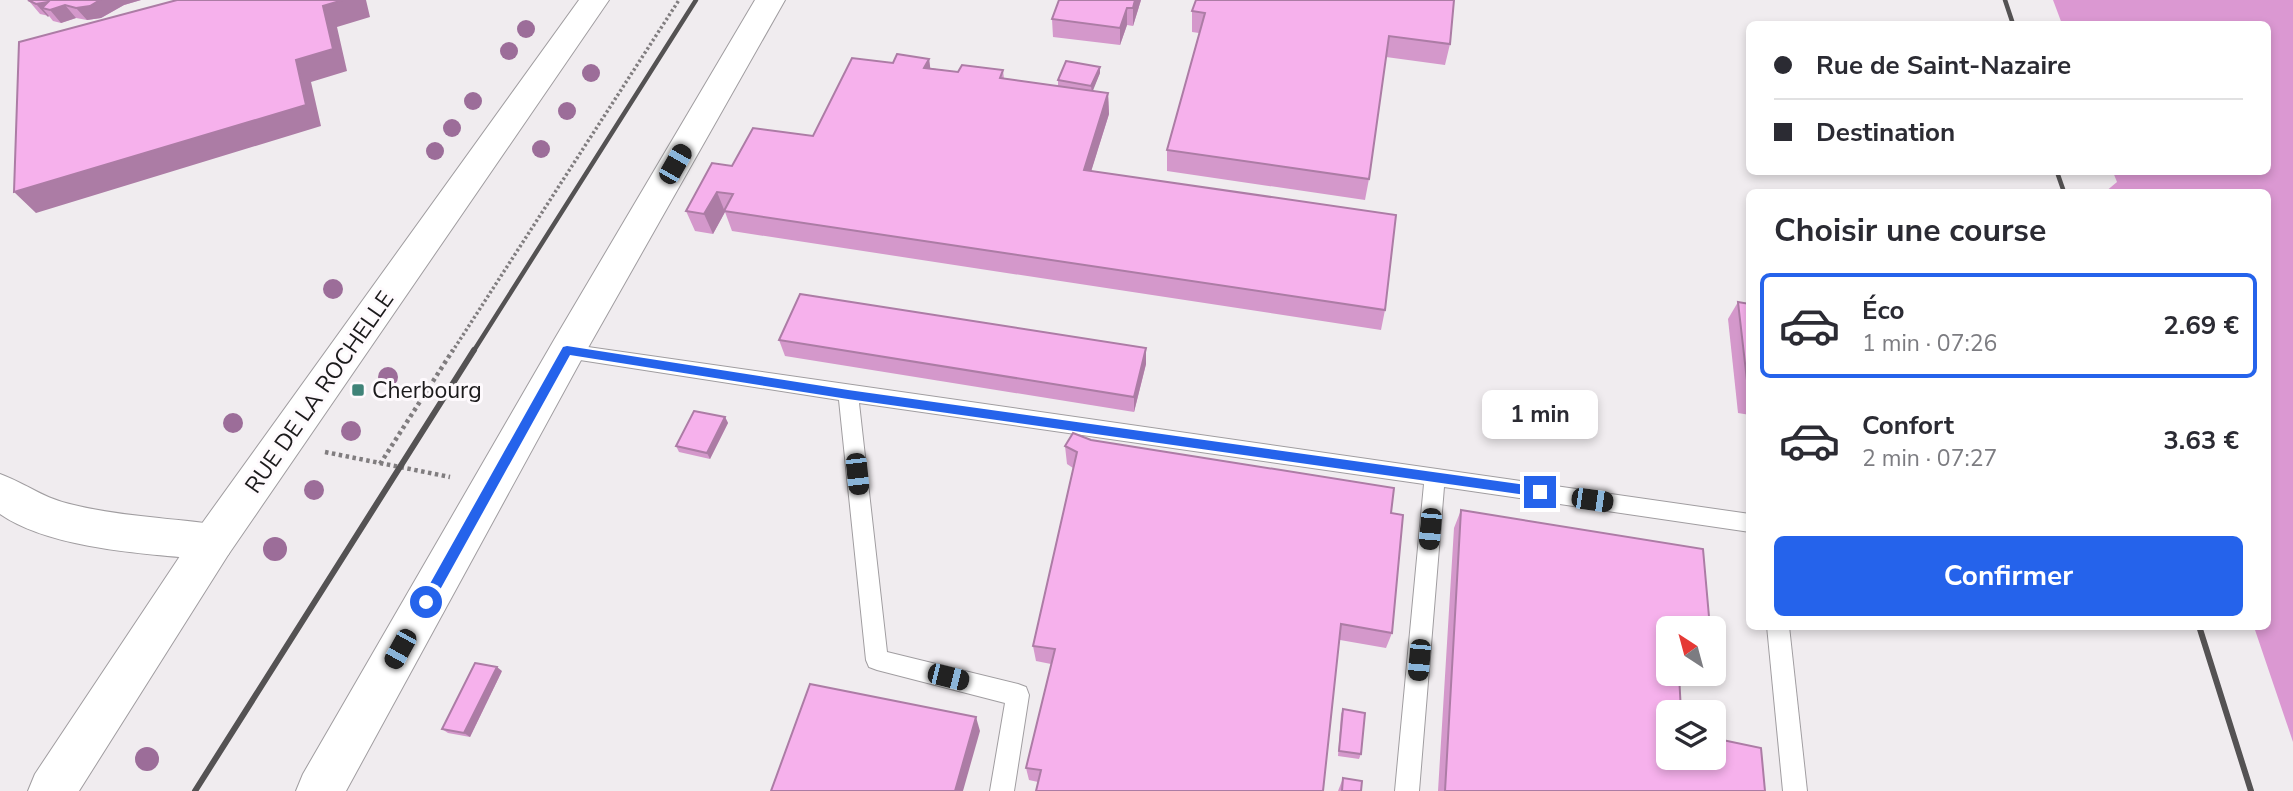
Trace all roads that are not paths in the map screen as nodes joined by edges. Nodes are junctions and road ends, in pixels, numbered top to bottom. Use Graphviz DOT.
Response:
graph roads {
  1 [pos="594,0"];
  2 [pos="770,0"];
  3 [pos="567,351"];
  4 [pos="848,394"];
  5 [pos="1435,476"];
  6 [pos="0,492"];
  7 [pos="1746,522"];
  8 [pos="214,542"];
  9 [pos="1778,630"];
  10 [pos="52,791"];
  11 [pos="320,791"];
  12 [pos="1002,791"];
  13 [pos="1406,791"];
  14 [pos="1795,791"];
  1 -- 8 [label="street, RUE DE LA ROCHELLE"];
  2 -- 3 [label="street"];
  3 -- 4 [label="lane"];
  3 -- 11 [label="street"];
  4 -- 5 [label="lane"];
  4 -- 12 [label="lane"];
  5 -- 7 [label="lane"];
  5 -- 13 [label="lane"];
  6 -- 8 [label="street"];
  8 -- 10 [label="street, RUE DE LA ROCHELLE"];
  9 -- 14 [label="lane"];
}
